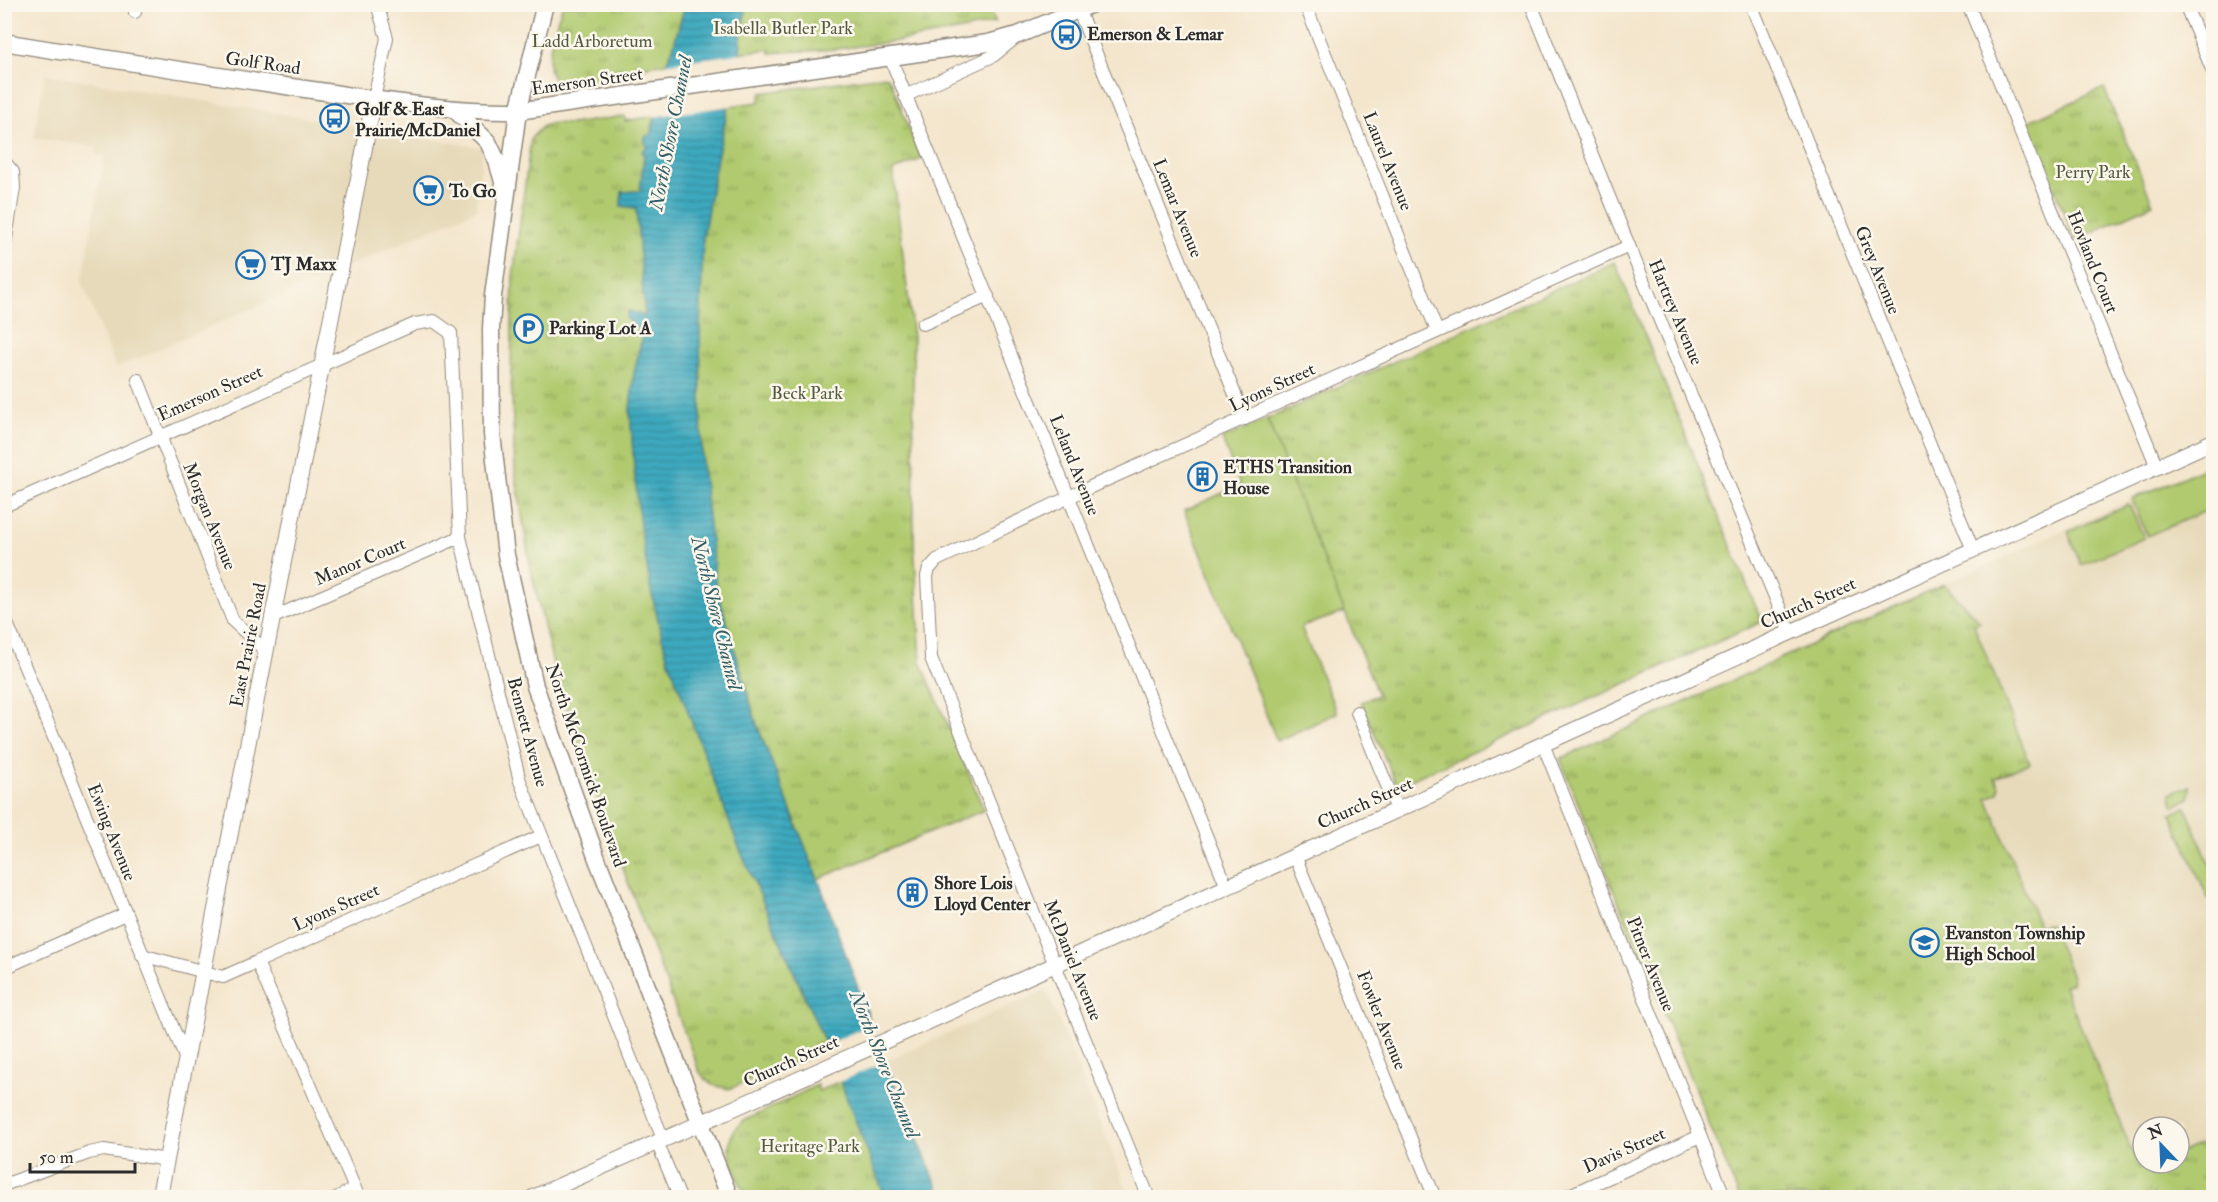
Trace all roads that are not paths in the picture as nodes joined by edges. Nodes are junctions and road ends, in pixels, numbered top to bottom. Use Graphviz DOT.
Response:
graph roads {
  1 [pos="377,4"];
  2 [pos="545,4"];
  3 [pos="1305,4"];
  4 [pos="1531,4"];
  5 [pos="1750,4"];
  6 [pos="1968,4"];
  7 [pos="2185,4"];
  8 [pos="1082,7"];
  9 [pos="1018,35"];
  10 [pos="4,42"];
  11 [pos="890,57"];
  12 [pos="2214,74"];
  13 [pos="905,96"];
  14 [pos="374,99"];
  15 [pos="454,109"];
  16 [pos="518,111"];
  17 [pos="4,161"];
  18 [pos="507,194"];
  19 [pos="1629,246"];
  20 [pos="4,251"];
  21 [pos="988,296"];
  22 [pos="434,321"];
  23 [pos="923,324"];
  24 [pos="1437,331"];
  25 [pos="323,363"];
  26 [pos="138,380"];
  27 [pos="1245,419"];
  28 [pos="159,437"];
  29 [pos="2214,441"];
  30 [pos="2157,466"];
  31 [pos="1069,497"];
  32 [pos="4,506"];
  33 [pos="460,537"];
  34 [pos="1973,550"];
  35 [pos="932,564"];
  36 [pos="4,616"];
  37 [pos="274,617"];
  38 [pos="1790,633"];
  39 [pos="267,652"];
  40 [pos="1357,712"];
  41 [pos="1543,744"];
  42 [pos="1397,810"];
  43 [pos="541,836"];
  44 [pos="1295,856"];
  45 [pos="1227,887"];
  46 [pos="125,914"];
  47 [pos="142,955"];
  48 [pos="256,962"];
  49 [pos="1056,965"];
  50 [pos="4,968"];
  51 [pos="204,972"];
  52 [pos="187,1062"];
  53 [pos="700,1123"];
  54 [pos="1700,1136"];
  55 [pos="660,1141"];
  56 [pos="166,1160"];
  57 [pos="4,1185"];
  58 [pos="357,1193"];
  59 [pos="159,1197"];
  60 [pos="336,1197"];
  61 [pos="532,1197"];
  62 [pos="680,1197"];
  63 [pos="730,1197"];
  64 [pos="1149,1197"];
  65 [pos="1435,1197"];
  66 [pos="1563,1197"];
  67 [pos="1725,1197"];
  1 -- 14 [label="street"];
  2 -- 16 [label="main road, North McCormick Boulevard"];
  3 -- 24 [label="street, Laurel Avenue"];
  4 -- 19 [label="street, Hartrey Avenue"];
  5 -- 34 [label="street, Grey Avenue"];
  6 -- 30 [label="street, Hovland Court"];
  7 -- 12 [label="street"];
  8 -- 9 [label="main road, Emerson Street"];
  8 -- 27 [label="street, Lemar Avenue"];
  9 -- 11 [label="main road, Emerson Street"];
  9 -- 13 [label="street, Emerson Street"];
  10 -- 14 [label="main road, Golf Road"];
  11 -- 13 [label="street, Leland Avenue"];
  11 -- 16 [label="main road, Emerson Street"];
  13 -- 21 [label="street, Leland Avenue"];
  14 -- 15 [label="main road, Golf Road"];
  14 -- 25 [label="street, East Prairie Road"];
  15 -- 16 [label="main road, Golf Road"];
  15 -- 18 [label="main road"];
  16 -- 18 [label="main road, North McCormick Boulevard"];
  17 -- 20 [label="street"];
  18 -- 53 [label="main road, North McCormick Boulevard"];
  19 -- 24 [label="street, Lyons Street"];
  19 -- 38 [label="street, Hartrey Avenue"];
  21 -- 23 [label="street"];
  21 -- 31 [label="street, Leland Avenue"];
  22 -- 25 [label="street, Emerson Street"];
  22 -- 33 [label="street, Bennett Avenue"];
  24 -- 27 [label="street, Lyons Street"];
  25 -- 28 [label="street, Emerson Street"];
  25 -- 37 [label="street, East Prairie Road"];
  26 -- 28 [label="street, Morgan Avenue"];
  27 -- 31 [label="street, Lyons Street"];
  28 -- 32 [label="street, Emerson Street"];
  28 -- 39 [label="street, Morgan Avenue"];
  29 -- 30 [label="street, Church Street"];
  30 -- 34 [label="street, Church Street"];
  31 -- 35 [label="street, Lyons Street"];
  31 -- 45 [label="street, Leland Avenue"];
  33 -- 37 [label="street, Manor Court"];
  33 -- 43 [label="street, Bennett Avenue"];
  34 -- 38 [label="street, Church Street"];
  35 -- 49 [label="street, McDaniel Avenue"];
  36 -- 46 [label="street, Ewing Avenue"];
  37 -- 39 [label="street, East Prairie Road"];
  38 -- 41 [label="street, Church Street"];
  39 -- 51 [label="street, East Prairie Road"];
  40 -- 42 [label="street"];
  41 -- 42 [label="street, Church Street"];
  41 -- 54 [label="street, Pitner Avenue"];
  42 -- 44 [label="street, Church Street"];
  43 -- 48 [label="street, Lyons Street"];
  43 -- 55 [label="street, Bennett Avenue"];
  44 -- 45 [label="street, Church Street"];
  44 -- 65 [label="street, Fowler Avenue"];
  45 -- 49 [label="street, Church Street"];
  46 -- 47 [label="street, Ewing Avenue"];
  46 -- 50 [label="street"];
  47 -- 51 [label="street, Lyons Street"];
  47 -- 52 [label="street, Ewing Avenue"];
  48 -- 51 [label="street, Lyons Street"];
  48 -- 58 [label="street"];
  49 -- 53 [label="street, Church Street"];
  49 -- 64 [label="street, McDaniel Avenue"];
  51 -- 52 [label="street, East Prairie Road"];
  52 -- 56 [label="street, East Prairie Road"];
  53 -- 55 [label="street, Church Street"];
  53 -- 63 [label="main road, North McCormick Boulevard"];
  54 -- 66 [label="street, Davis Street"];
  54 -- 67 [label="street, Pitner Avenue"];
  55 -- 61 [label="street, Church Street"];
  55 -- 62 [label="street, Bennett Avenue"];
  56 -- 57 [label="street"];
  56 -- 59 [label="street, East Prairie Road"];
  58 -- 60 [label="street"];
}
